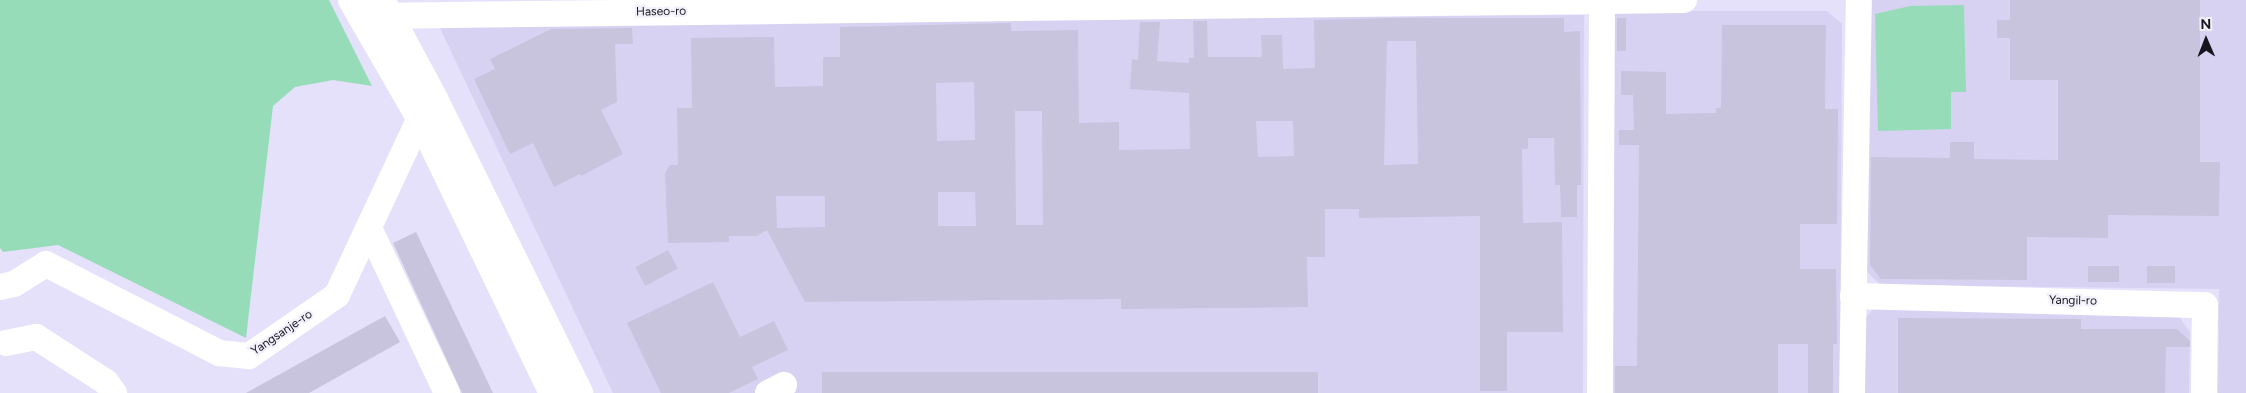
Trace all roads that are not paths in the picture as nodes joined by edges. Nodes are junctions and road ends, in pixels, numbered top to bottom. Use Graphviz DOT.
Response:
graph roads {
  1 [pos="1684,0"];
  2 [pos="1859,0"];
  3 [pos="1602,1"];
  4 [pos="371,8"];
  5 [pos="426,108"];
  6 [pos="369,228"];
  7 [pos="0,286"];
  8 [pos="1853,296"];
  9 [pos="2,347"];
  10 [pos="114,393"];
  11 [pos="447,393"];
  12 [pos="553,393"];
  13 [pos="579,393"];
  14 [pos="1600,393"];
  15 [pos="1852,393"];
  16 [pos="2204,393"];
  1 -- 3 [label="street, Haseo-ro"];
  2 -- 8 [label="street"];
  3 -- 4 [label="street, Haseo-ro"];
  3 -- 14 [label="street"];
  4 -- 5 [label="main road, Haseo-ro"];
  5 -- 6 [label="street, Yangsanje-ro"];
  5 -- 12 [label="main road, Haseo-ro"];
  5 -- 13 [label="main road, Haseo-ro"];
  6 -- 7 [label="street, Yangsanje-ro"];
  6 -- 11 [label="street"];
  8 -- 15 [label="street"];
  8 -- 16 [label="street, Yangil-ro"];
  9 -- 10 [label="street"];
}
